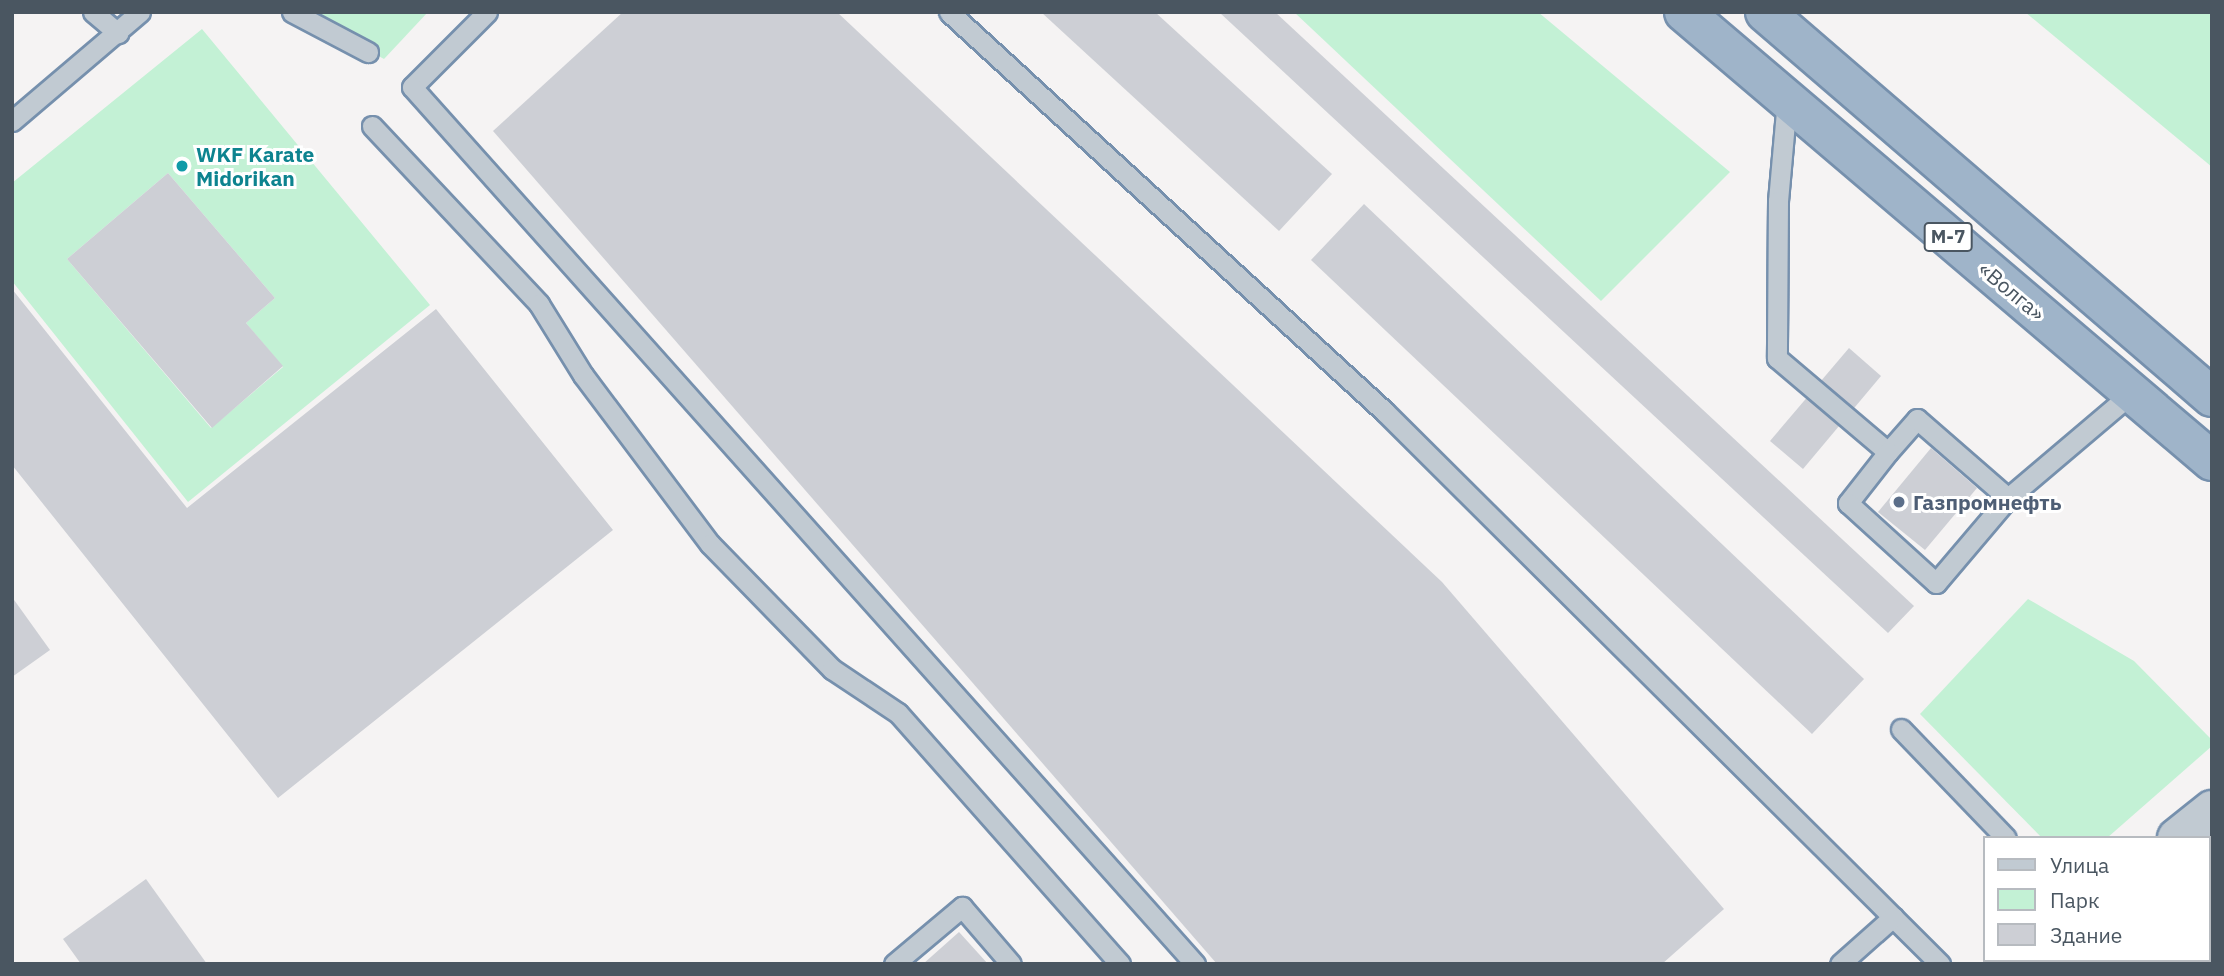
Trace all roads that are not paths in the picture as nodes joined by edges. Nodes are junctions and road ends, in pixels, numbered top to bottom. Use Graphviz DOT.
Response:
graph roads {
  1 [pos="93,12"];
  2 [pos="140,12"];
  3 [pos="292,12"];
  4 [pos="487,12"];
  5 [pos="949,12"];
  6 [pos="1684,12"];
  7 [pos="1765,12"];
  8 [pos="118,33"];
  9 [pos="368,52"];
  10 [pos="1787,100"];
  11 [pos="12,121"];
  12 [pos="372,126"];
  13 [pos="2132,394"];
  14 [pos="2212,397"];
  15 [pos="1888,452"];
  16 [pos="2212,461"];
  17 [pos="2008,498"];
  18 [pos="1901,729"];
  19 [pos="2212,810"];
  20 [pos="2004,836"];
  21 [pos="2180,836"];
  22 [pos="1893,917"];
  23 [pos="894,964"];
  24 [pos="1012,964"];
  25 [pos="1120,964"];
  26 [pos="1195,964"];
  27 [pos="1840,964"];
  28 [pos="1940,964"];
  1 -- 8 [label="lane"];
  2 -- 8 [label="lane"];
  3 -- 9 [label="lane"];
  4 -- 26 [label="lane"];
  5 -- 22 [label="lane"];
  6 -- 10 [label="highway, «Волга» / М-7"];
  7 -- 14 [label="highway, М-7"];
  8 -- 11 [label="lane"];
  10 -- 13 [label="highway, «Волга» / М-7"];
  10 -- 15 [label="lane"];
  12 -- 25 [label="lane"];
  13 -- 16 [label="highway, «Волга» / М-7"];
  13 -- 17 [label="lane"];
  15 -- 17 [label="lane"];
  15 -- 17 [label="lane"];
  18 -- 20 [label="lane"];
  19 -- 21 [label="street"];
  22 -- 27 [label="lane"];
  22 -- 28 [label="lane"];
  23 -- 24 [label="lane"];
}
